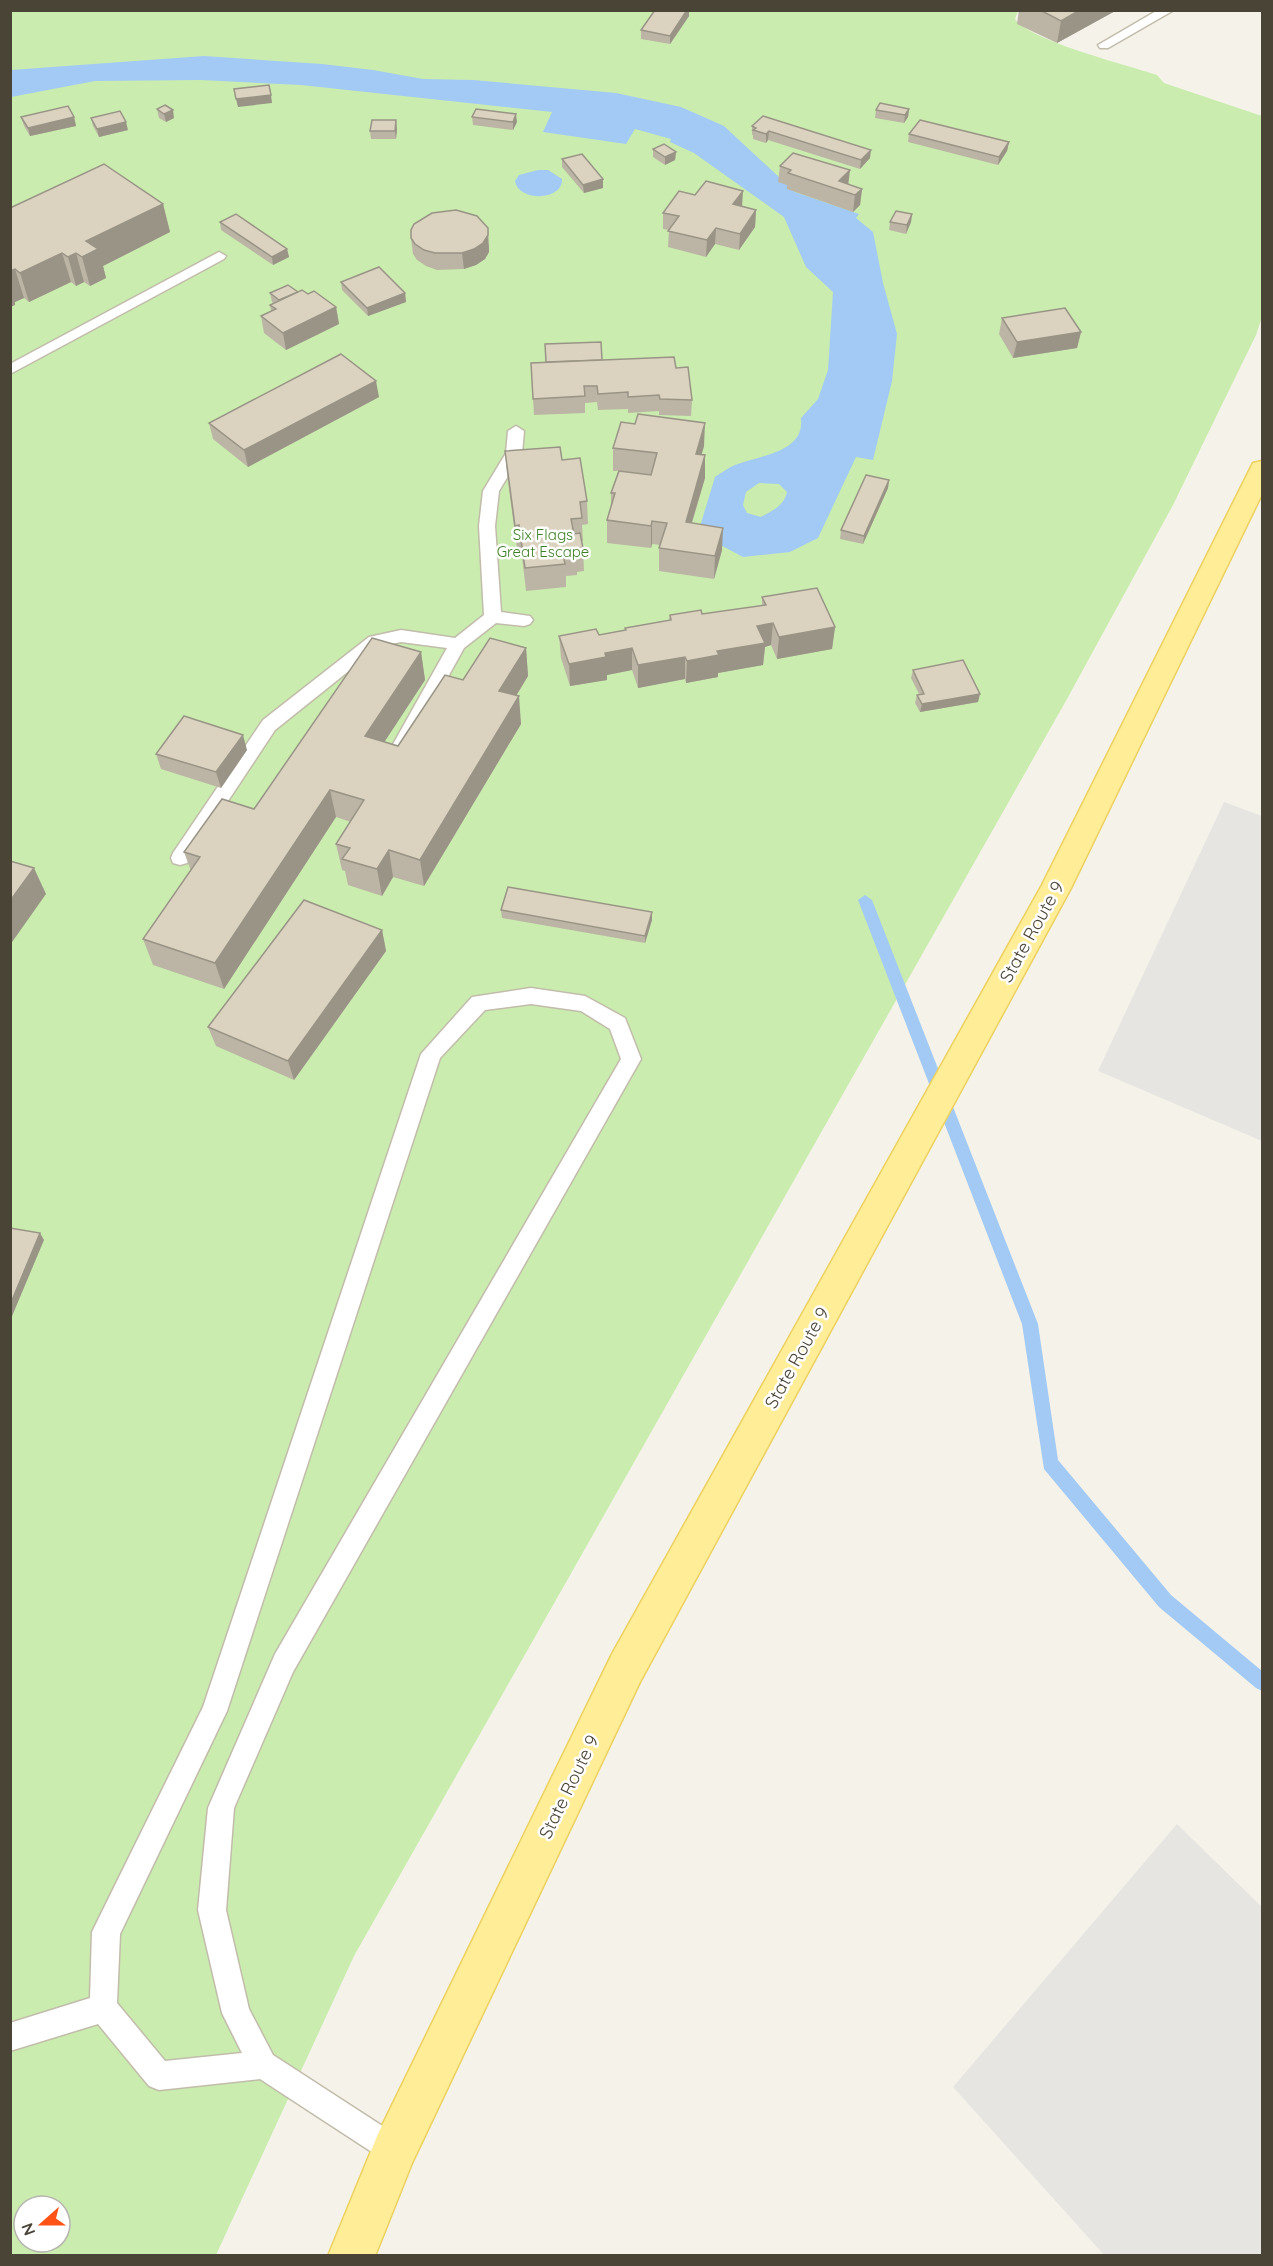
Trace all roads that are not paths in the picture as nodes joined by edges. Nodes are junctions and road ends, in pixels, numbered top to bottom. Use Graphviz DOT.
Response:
graph roads {
  1 [pos="1168,10"];
  2 [pos="1104,45"];
  3 [pos="219,256"];
  4 [pos="10,370"];
  5 [pos="516,431"];
  6 [pos="1263,469"];
  7 [pos="493,617"];
  8 [pos="524,620"];
  9 [pos="458,644"];
  10 [pos="391,764"];
  11 [pos="180,858"];
  12 [pos="103,2008"];
  13 [pos="10,2037"];
  14 [pos="262,2065"];
  15 [pos="394,2150"];
  16 [pos="351,2256"];
  1 -- 2 [label="lane"];
  3 -- 4 [label="lane"];
  5 -- 7 [label="lane"];
  6 -- 15 [label="main road, State Route 9"];
  7 -- 8 [label="lane"];
  7 -- 9 [label="lane"];
  9 -- 10 [label="lane"];
  9 -- 11 [label="lane"];
  12 -- 13 [label="lane"];
  12 -- 14 [label="lane"];
  12 -- 14 [label="lane"];
  14 -- 15 [label="lane"];
  15 -- 16 [label="main road, State Route 9"];
}
